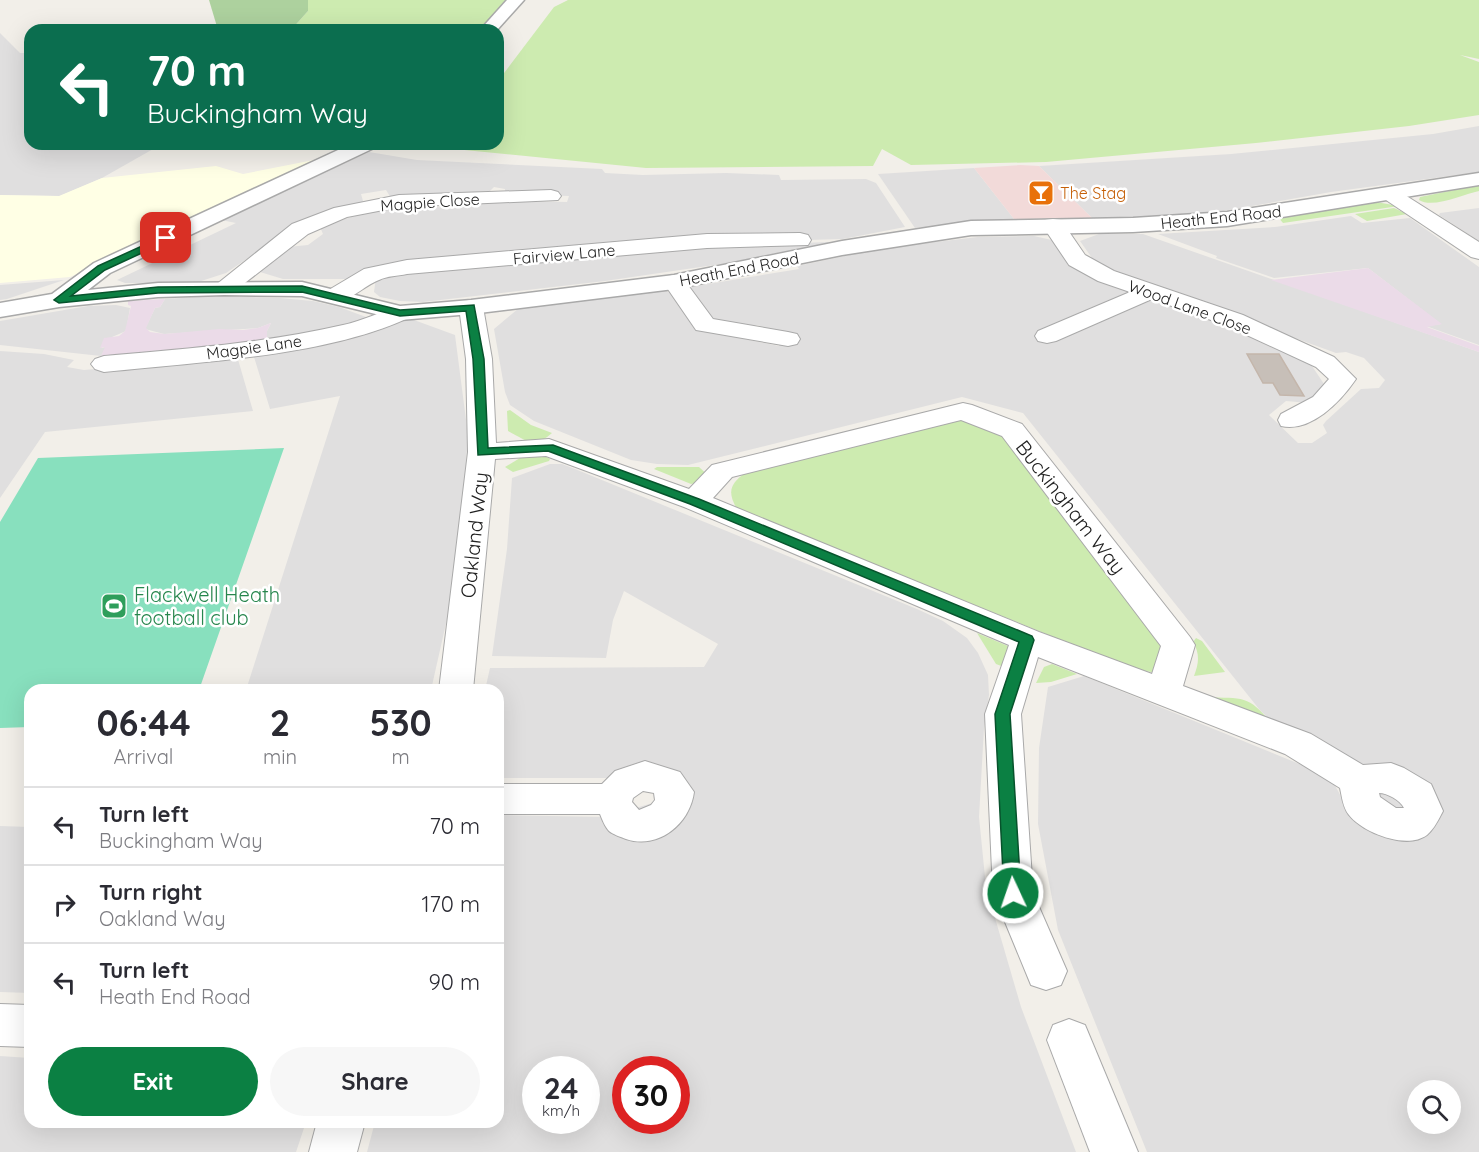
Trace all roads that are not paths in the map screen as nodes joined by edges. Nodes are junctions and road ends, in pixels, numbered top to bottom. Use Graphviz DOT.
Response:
graph roads {
  1 [pos="516,0"];
  2 [pos="494,24"];
  3 [pos="354,150"];
  4 [pos="1479,179"];
  5 [pos="1390,194"];
  6 [pos="551,196"];
  7 [pos="1053,225"];
  8 [pos="800,240"];
  9 [pos="1479,252"];
  10 [pos="1106,276"];
  11 [pos="674,282"];
  12 [pos="1083,284"];
  13 [pos="224,288"];
  14 [pos="1149,292"];
  15 [pos="335,296"];
  16 [pos="59,300"];
  17 [pos="471,307"];
  18 [pos="0,310"];
  19 [pos="400,313"];
  20 [pos="1047,336"];
  21 [pos="788,339"];
  22 [pos="104,364"];
  23 [pos="1291,420"];
  24 [pos="482,452"];
  25 [pos="694,501"];
  26 [pos="1027,640"];
  27 [pos="457,684"];
  28 [pos="1164,692"];
  29 [pos="1358,780"];
  30 [pos="504,799"];
  31 [pos="613,799"];
  32 [pos="1046,970"];
  33 [pos="0,1024"];
  34 [pos="24,1026"];
  35 [pos="1069,1040"];
  36 [pos="339,1128"];
  37 [pos="333,1152"];
  38 [pos="1114,1152"];
  1 -- 2 [label="street"];
  3 -- 16 [label="street"];
  4 -- 5 [label="street, Heath End Road"];
  5 -- 7 [label="street, Heath End Road"];
  5 -- 9 [label="street"];
  6 -- 13 [label="street, Magpie Close"];
  7 -- 10 [label="street, Wood Lane Close"];
  7 -- 11 [label="street, Heath End Road"];
  8 -- 15 [label="street, Fairview Lane"];
  10 -- 12 [label="street"];
  10 -- 14 [label="street, Wood Lane Close"];
  11 -- 17 [label="street, Heath End Road"];
  11 -- 21 [label="street"];
  13 -- 15 [label="street, Heath End Road"];
  13 -- 16 [label="street, Heath End Road"];
  14 -- 20 [label="street"];
  14 -- 23 [label="street, Wood Lane Close"];
  15 -- 19 [label="street, Heath End Road"];
  16 -- 18 [label="street, Heath End Road"];
  17 -- 19 [label="street, Heath End Road"];
  17 -- 24 [label="street, Oakland Way"];
  19 -- 22 [label="street, Magpie Lane"];
  24 -- 25 [label="street"];
  24 -- 27 [label="street, Oakland Way"];
  25 -- 26 [label="street"];
  25 -- 28 [label="street, Buckingham Way"];
  26 -- 28 [label="street"];
  26 -- 32 [label="street"];
  28 -- 29 [label="street"];
  30 -- 31 [label="street"];
  33 -- 34 [label="street"];
  35 -- 38 [label="street"];
  36 -- 37 [label="street"];
}
